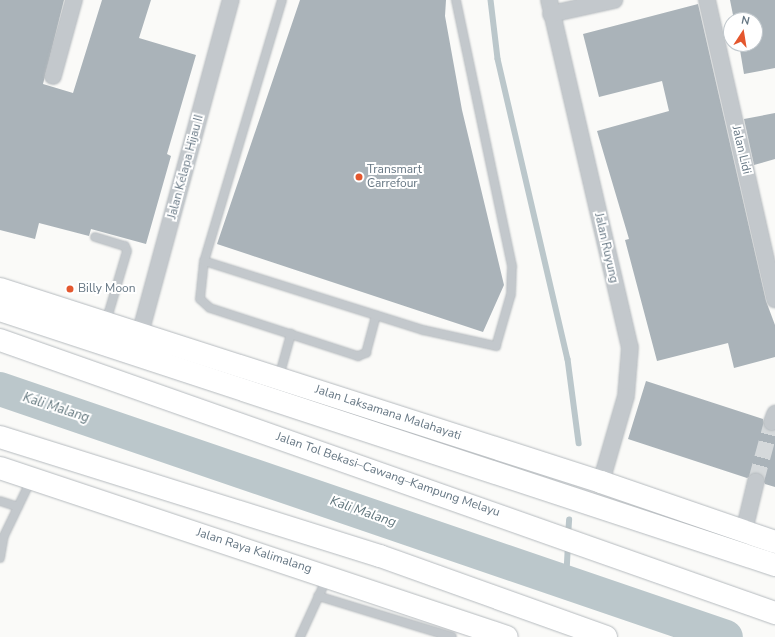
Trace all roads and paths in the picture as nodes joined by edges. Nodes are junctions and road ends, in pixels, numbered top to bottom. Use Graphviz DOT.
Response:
graph roads {
  1 [pos="74,0"];
  2 [pos="231,0"];
  3 [pos="282,0"];
  4 [pos="456,0"];
  5 [pos="614,0"];
  6 [pos="707,0"];
  7 [pos="550,7"];
  8 [pos="53,76"];
  9 [pos="95,237"];
  10 [pos="204,261"];
  11 [pos="0,289"];
  12 [pos="775,299"];
  13 [pos="0,310"];
  14 [pos="376,315"];
  15 [pos="106,323"];
  16 [pos="140,334"];
  17 [pos="290,334"];
  18 [pos="0,340"];
  19 [pos="279,377"];
  20 [pos="0,437"];
  21 [pos="0,468"];
  22 [pos="32,478"];
  23 [pos="596,481"];
  24 [pos="756,481"];
  25 [pos="0,501"];
  26 [pos="18,507"];
  27 [pos="744,531"];
  28 [pos="2,535"];
  29 [pos="775,542"];
  30 [pos="0,558"];
  31 [pos="775,565"];
  32 [pos="328,575"];
  33 [pos="318,596"];
  34 [pos="775,613"];
  35 [pos="300,637"];
  36 [pos="452,637"];
  37 [pos="507,637"];
  38 [pos="606,637"];
  1 -- 8 [label="street"];
  2 -- 16 [label="street, Jalan Kelapa Hijau II"];
  3 -- 10 [label="lane"];
  4 -- 14 [label="lane"];
  5 -- 7 [label="street, Jalan Ruyung"];
  6 -- 12 [label="street, Jalan Lidi"];
  7 -- 23 [label="street, Jalan Ruyung"];
  9 -- 15 [label="lane"];
  10 -- 14 [label="lane"];
  10 -- 17 [label="lane"];
  11 -- 15 [label="main road, Jalan Laksamana Malahayati"];
  13 -- 31 [label="main road"];
  14 -- 17 [label="lane"];
  15 -- 16 [label="main road, Jalan Laksamana Malahayati"];
  16 -- 19 [label="main road, Jalan Laksamana Malahayati"];
  17 -- 19 [label="lane"];
  18 -- 34 [label="main road, Jalan Tol Bekasi–Cawang–Kampung Melayu"];
  19 -- 23 [label="main road, Jalan Laksamana Malahayati"];
  20 -- 38 [label="main road"];
  21 -- 22 [label="main road, Jalan Raya Kalimalang"];
  22 -- 26 [label="lane"];
  22 -- 32 [label="main road, Jalan Raya Kalimalang"];
  23 -- 27 [label="main road, Jalan Laksamana Malahayati"];
  24 -- 27 [label="street"];
  25 -- 26 [label="lane"];
  26 -- 28 [label="lane"];
  27 -- 29 [label="main road, Jalan Laksamana Malahayati"];
  28 -- 30 [label="lane"];
  32 -- 33 [label="lane"];
  32 -- 37 [label="main road, Jalan Raya Kalimalang"];
  33 -- 35 [label="lane"];
  33 -- 36 [label="lane"];
}
